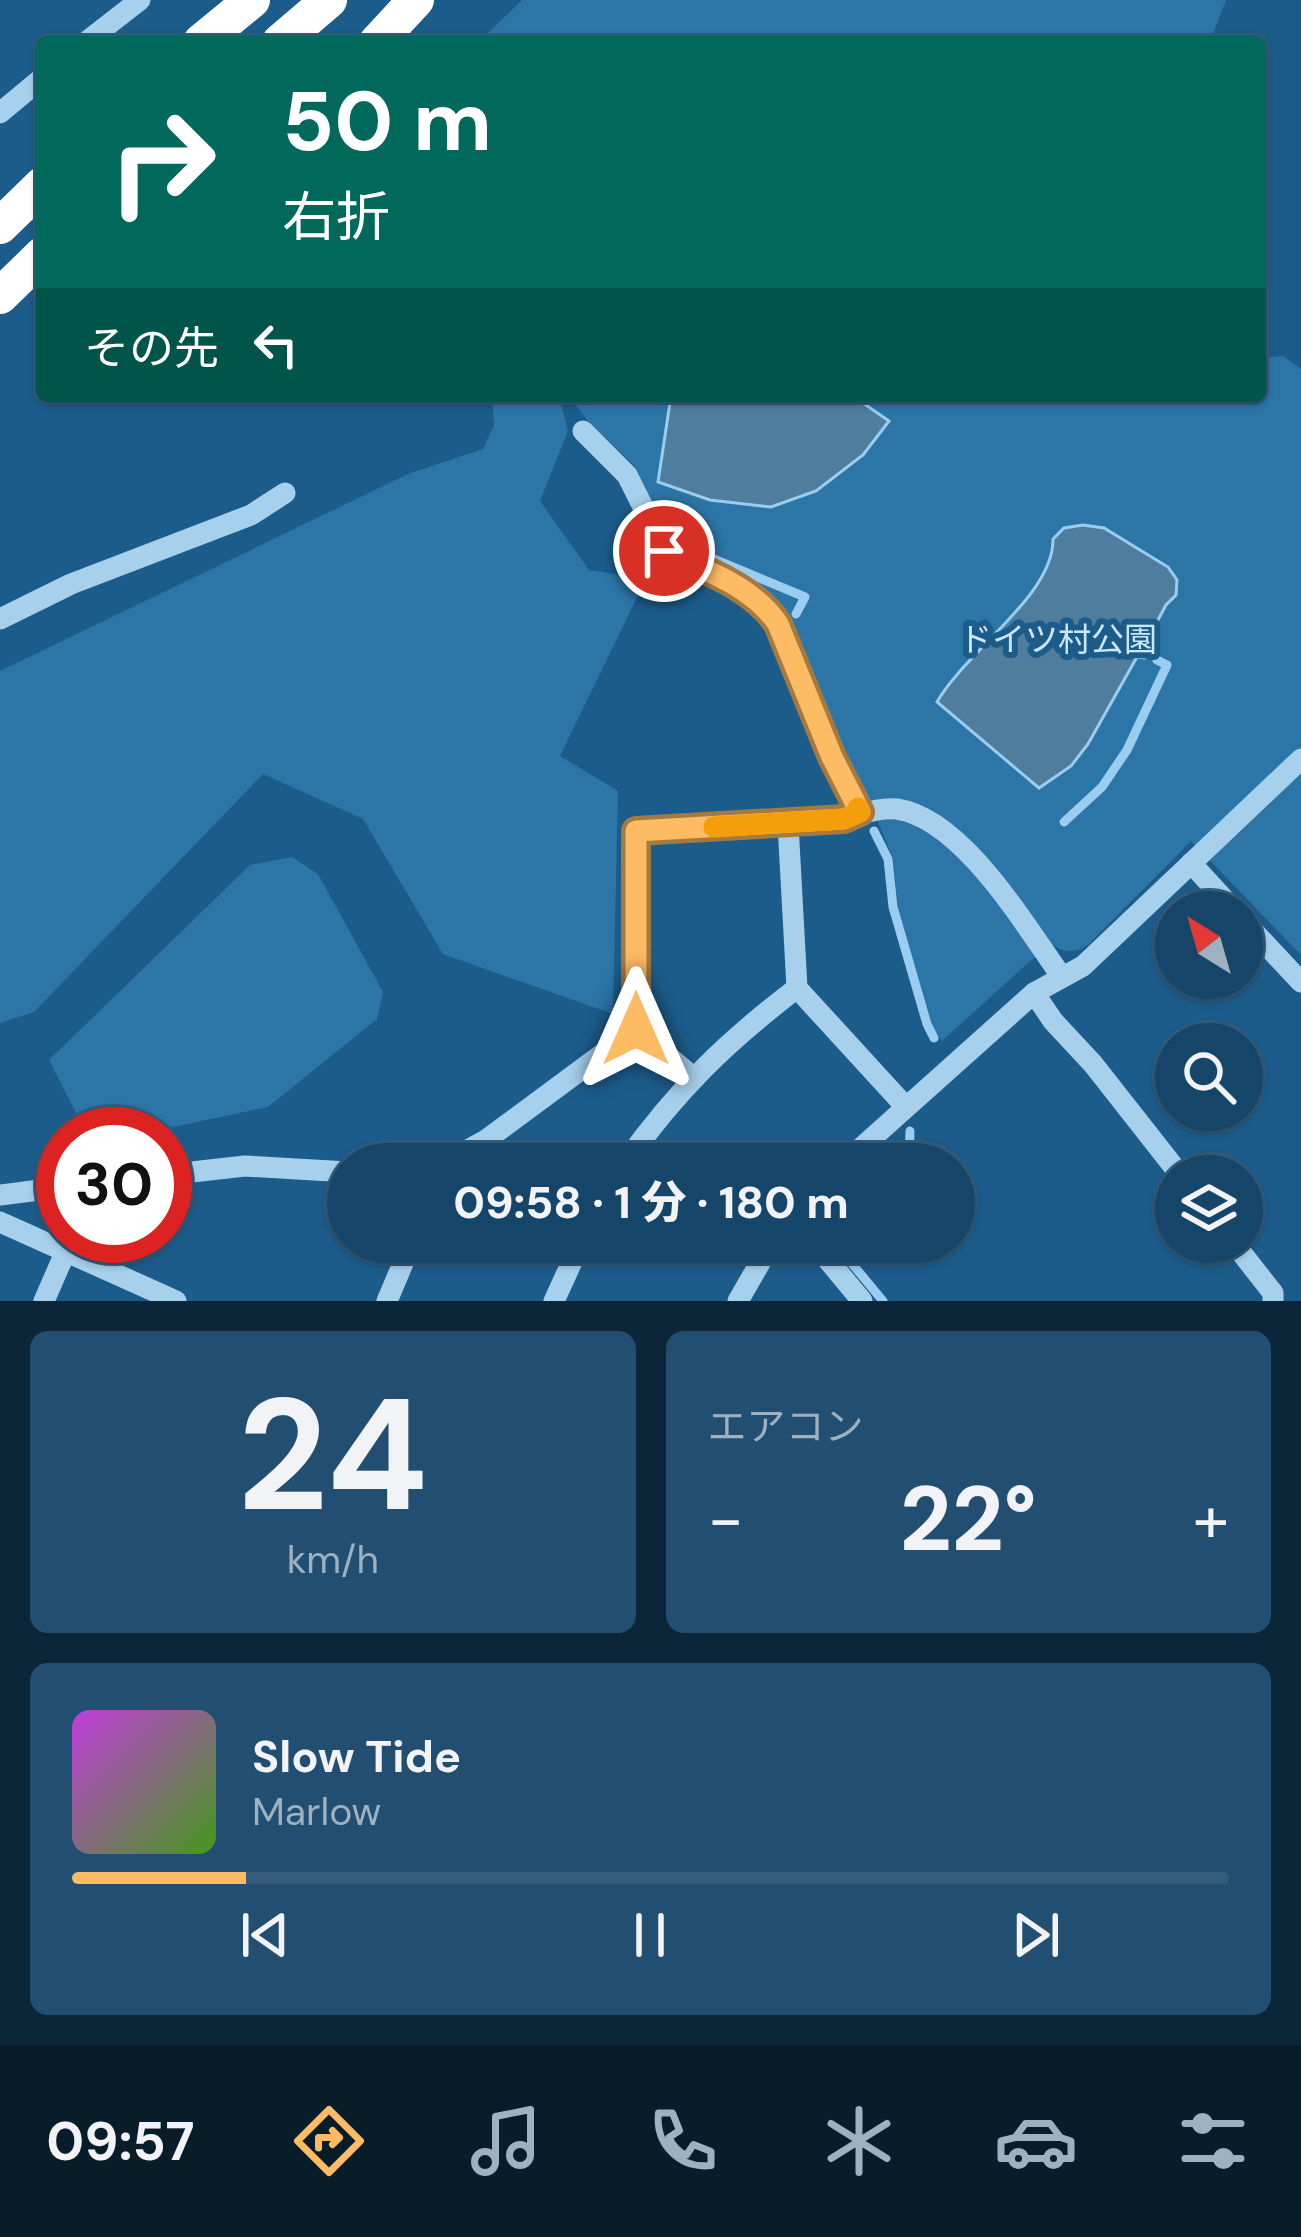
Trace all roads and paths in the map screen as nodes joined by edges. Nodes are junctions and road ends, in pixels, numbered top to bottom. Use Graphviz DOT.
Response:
graph roads {
  1 [pos="140,0"];
  2 [pos="252,0"];
  3 [pos="329,0"];
  4 [pos="416,0"];
  5 [pos="94,36"];
  6 [pos="208,36"];
  7 [pos="287,36"];
  8 [pos="383,36"];
  9 [pos="36,83"];
  10 [pos="0,113"];
  11 [pos="36,190"];
  12 [pos="36,191"];
  13 [pos="0,215"];
  14 [pos="0,226"];
  15 [pos="36,261"];
  16 [pos="0,296"];
  17 [pos="583,431"];
  18 [pos="285,494"];
  19 [pos="0,619"];
  20 [pos="1301,759"];
  21 [pos="860,812"];
  22 [pos="788,824"];
  23 [pos="1191,863"];
  24 [pos="1216,891"];
  25 [pos="1263,941"];
  26 [pos="1062,977"];
  27 [pos="1301,982"];
  28 [pos="797,988"];
  29 [pos="1034,993"];
  30 [pos="636,1029"];
  31 [pos="693,1077"];
  32 [pos="904,1106"];
  33 [pos="480,1143"];
  34 [pos="639,1143"];
  35 [pos="865,1143"];
  36 [pos="1164,1155"];
  37 [pos="327,1171"];
  38 [pos="192,1172"];
  39 [pos="36,1190"];
  40 [pos="0,1195"];
  41 [pos="0,1222"];
  42 [pos="36,1239"];
  43 [pos="60,1263"];
  44 [pos="87,1263"];
  45 [pos="403,1263"];
  46 [pos="571,1263"];
  47 [pos="760,1263"];
  48 [pos="830,1263"];
  49 [pos="1249,1263"];
  50 [pos="44,1301"];
  51 [pos="176,1301"];
  52 [pos="387,1301"];
  53 [pos="554,1301"];
  54 [pos="738,1301"];
  55 [pos="862,1301"];
  56 [pos="1273,1301"];
  1 -- 5 [label="street"];
  2 -- 6 [label="highway"];
  3 -- 7 [label="highway"];
  4 -- 8 [label="highway"];
  9 -- 10 [label="street"];
  11 -- 13 [label="highway"];
  12 -- 14 [label="highway"];
  15 -- 16 [label="highway"];
  17 -- 21 [label="street"];
  18 -- 19 [label="street"];
  20 -- 23 [label="street"];
  21 -- 22 [label="street"];
  21 -- 26 [label="street"];
  22 -- 28 [label="street"];
  22 -- 30 [label="street"];
  23 -- 24 [label="street"];
  23 -- 26 [label="street"];
  25 -- 27 [label="street"];
  26 -- 29 [label="street"];
  28 -- 31 [label="street"];
  28 -- 32 [label="street"];
  29 -- 32 [label="street"];
  29 -- 36 [label="street"];
  30 -- 31 [label="street"];
  30 -- 33 [label="street"];
  31 -- 34 [label="street"];
  32 -- 35 [label="street"];
  37 -- 38 [label="street"];
  39 -- 40 [label="street"];
  41 -- 42 [label="street"];
  43 -- 50 [label="street"];
  44 -- 51 [label="street"];
  45 -- 52 [label="street"];
  46 -- 53 [label="street"];
  47 -- 54 [label="street"];
  48 -- 55 [label="street"];
  49 -- 56 [label="street"];
}
